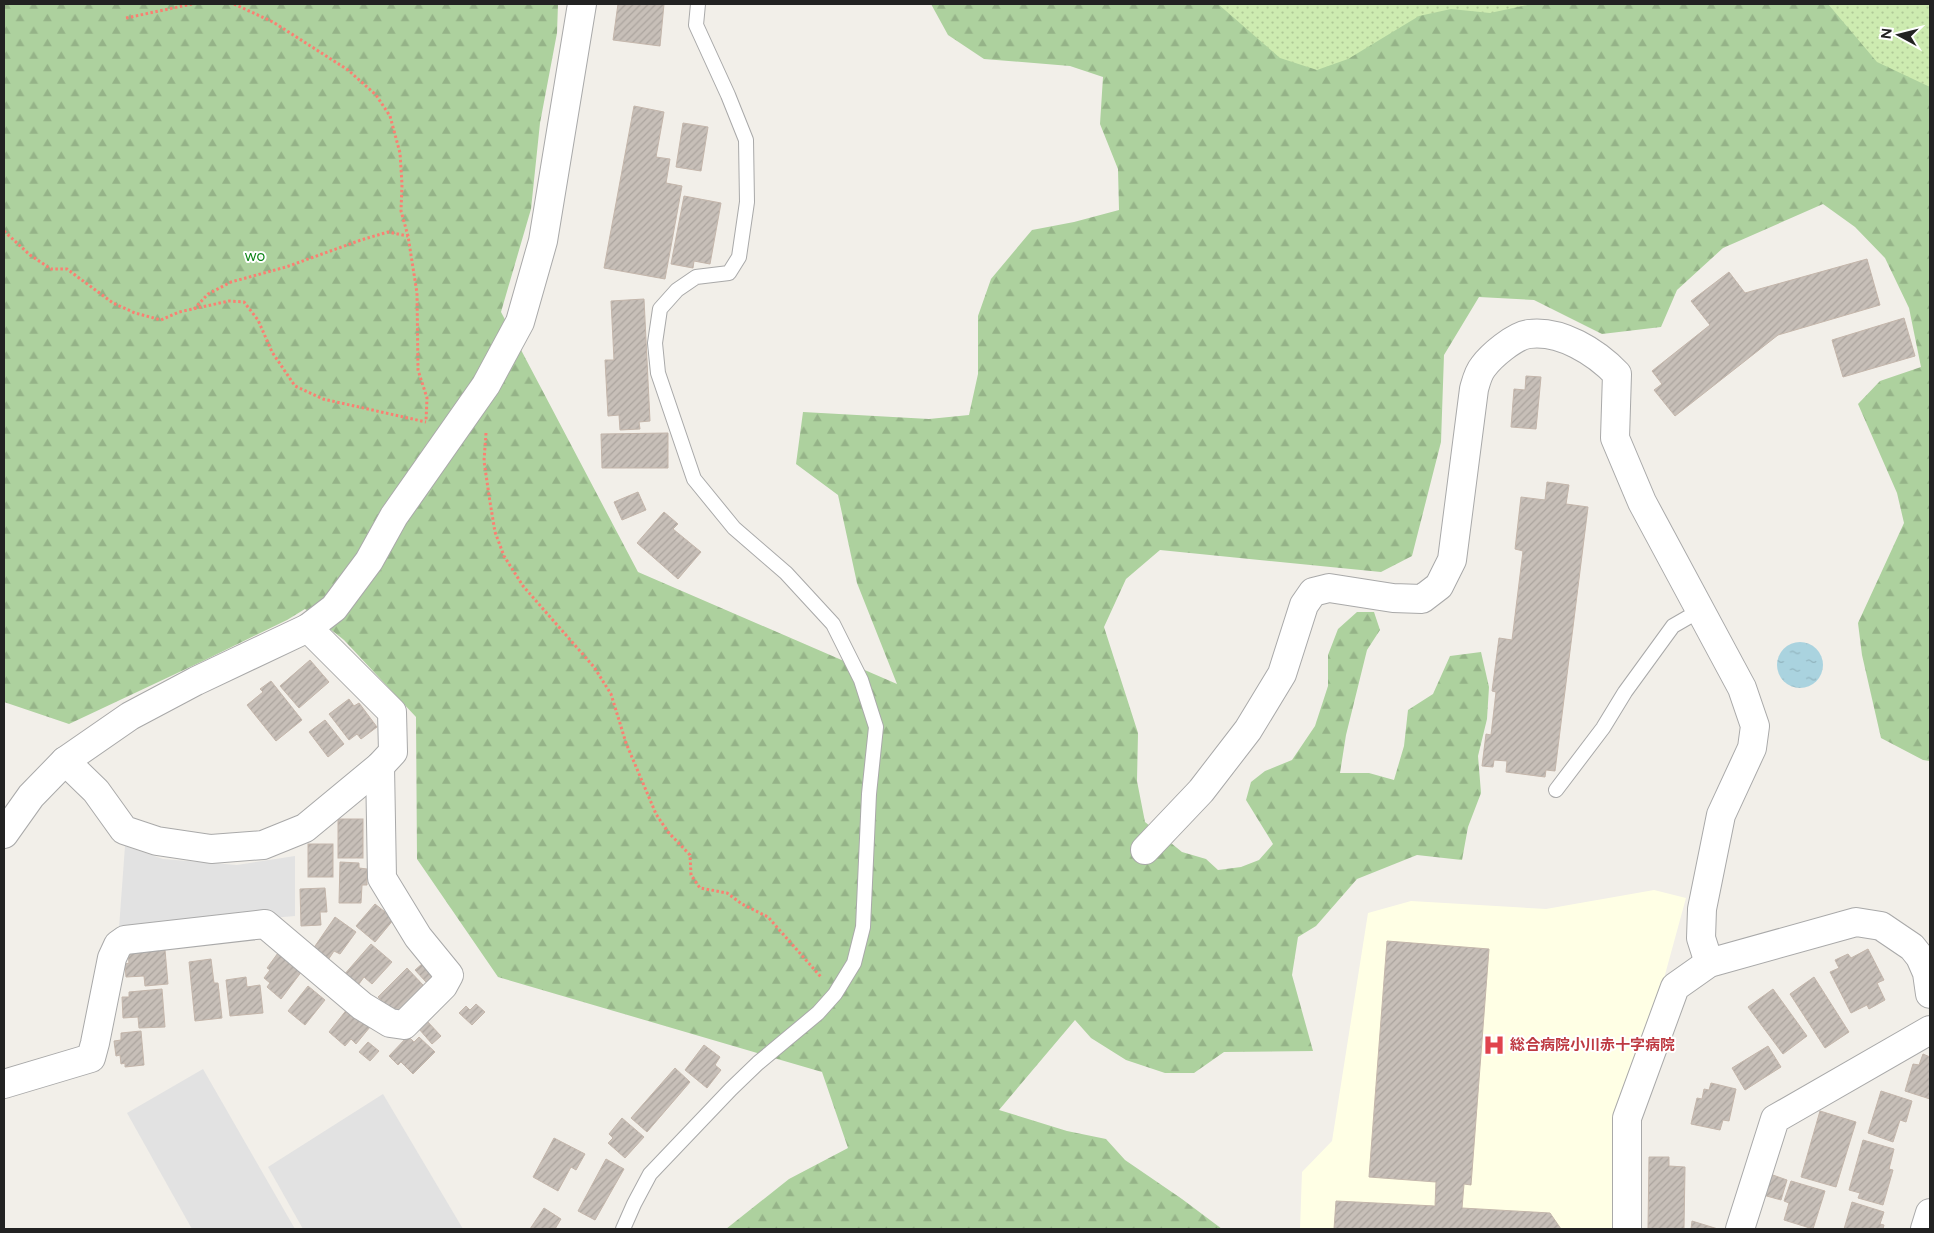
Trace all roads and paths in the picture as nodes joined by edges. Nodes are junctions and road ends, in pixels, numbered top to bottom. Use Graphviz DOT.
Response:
graph roads {
  1 [pos="192,4"];
  2 [pos="234,4"];
  3 [pos="582,4"];
  4 [pos="698,4"];
  5 [pos="126,18"];
  6 [pos="4,231"];
  7 [pos="408,236"];
  8 [pos="194,309"];
  9 [pos="418,370"];
  10 [pos="426,422"];
  11 [pos="486,430"];
  12 [pos="1699,611"];
  13 [pos="308,628"];
  14 [pos="65,762"];
  15 [pos="380,766"];
  16 [pos="1556,790"];
  17 [pos="4,834"];
  18 [pos="1145,850"];
  19 [pos="1709,963"];
  20 [pos="835,994"];
  21 [pos="1930,994"];
  22 [pos="1930,1030"];
  23 [pos="4,1084"];
  24 [pos="1930,1213"];
  25 [pos="623,1229"];
  26 [pos="1627,1229"];
  27 [pos="1740,1229"];
  28 [pos="1925,1229"];
  1 -- 5 [label="path"];
  2 -- 7 [label="path"];
  3 -- 13 [label="street"];
  4 -- 20 [label="lane"];
  6 -- 8 [label="path"];
  7 -- 8 [label="path"];
  7 -- 9 [label="path"];
  8 -- 10 [label="path"];
  11 -- 20 [label="path"];
  12 -- 16 [label="lane"];
  12 -- 18 [label="street"];
  12 -- 19 [label="street"];
  13 -- 14 [label="street"];
  13 -- 15 [label="street"];
  14 -- 15 [label="street"];
  14 -- 17 [label="street"];
  15 -- 23 [label="street"];
  19 -- 21 [label="street"];
  19 -- 26 [label="street"];
  20 -- 25 [label="lane"];
  22 -- 27 [label="street"];
  24 -- 28 [label="street"];
}
